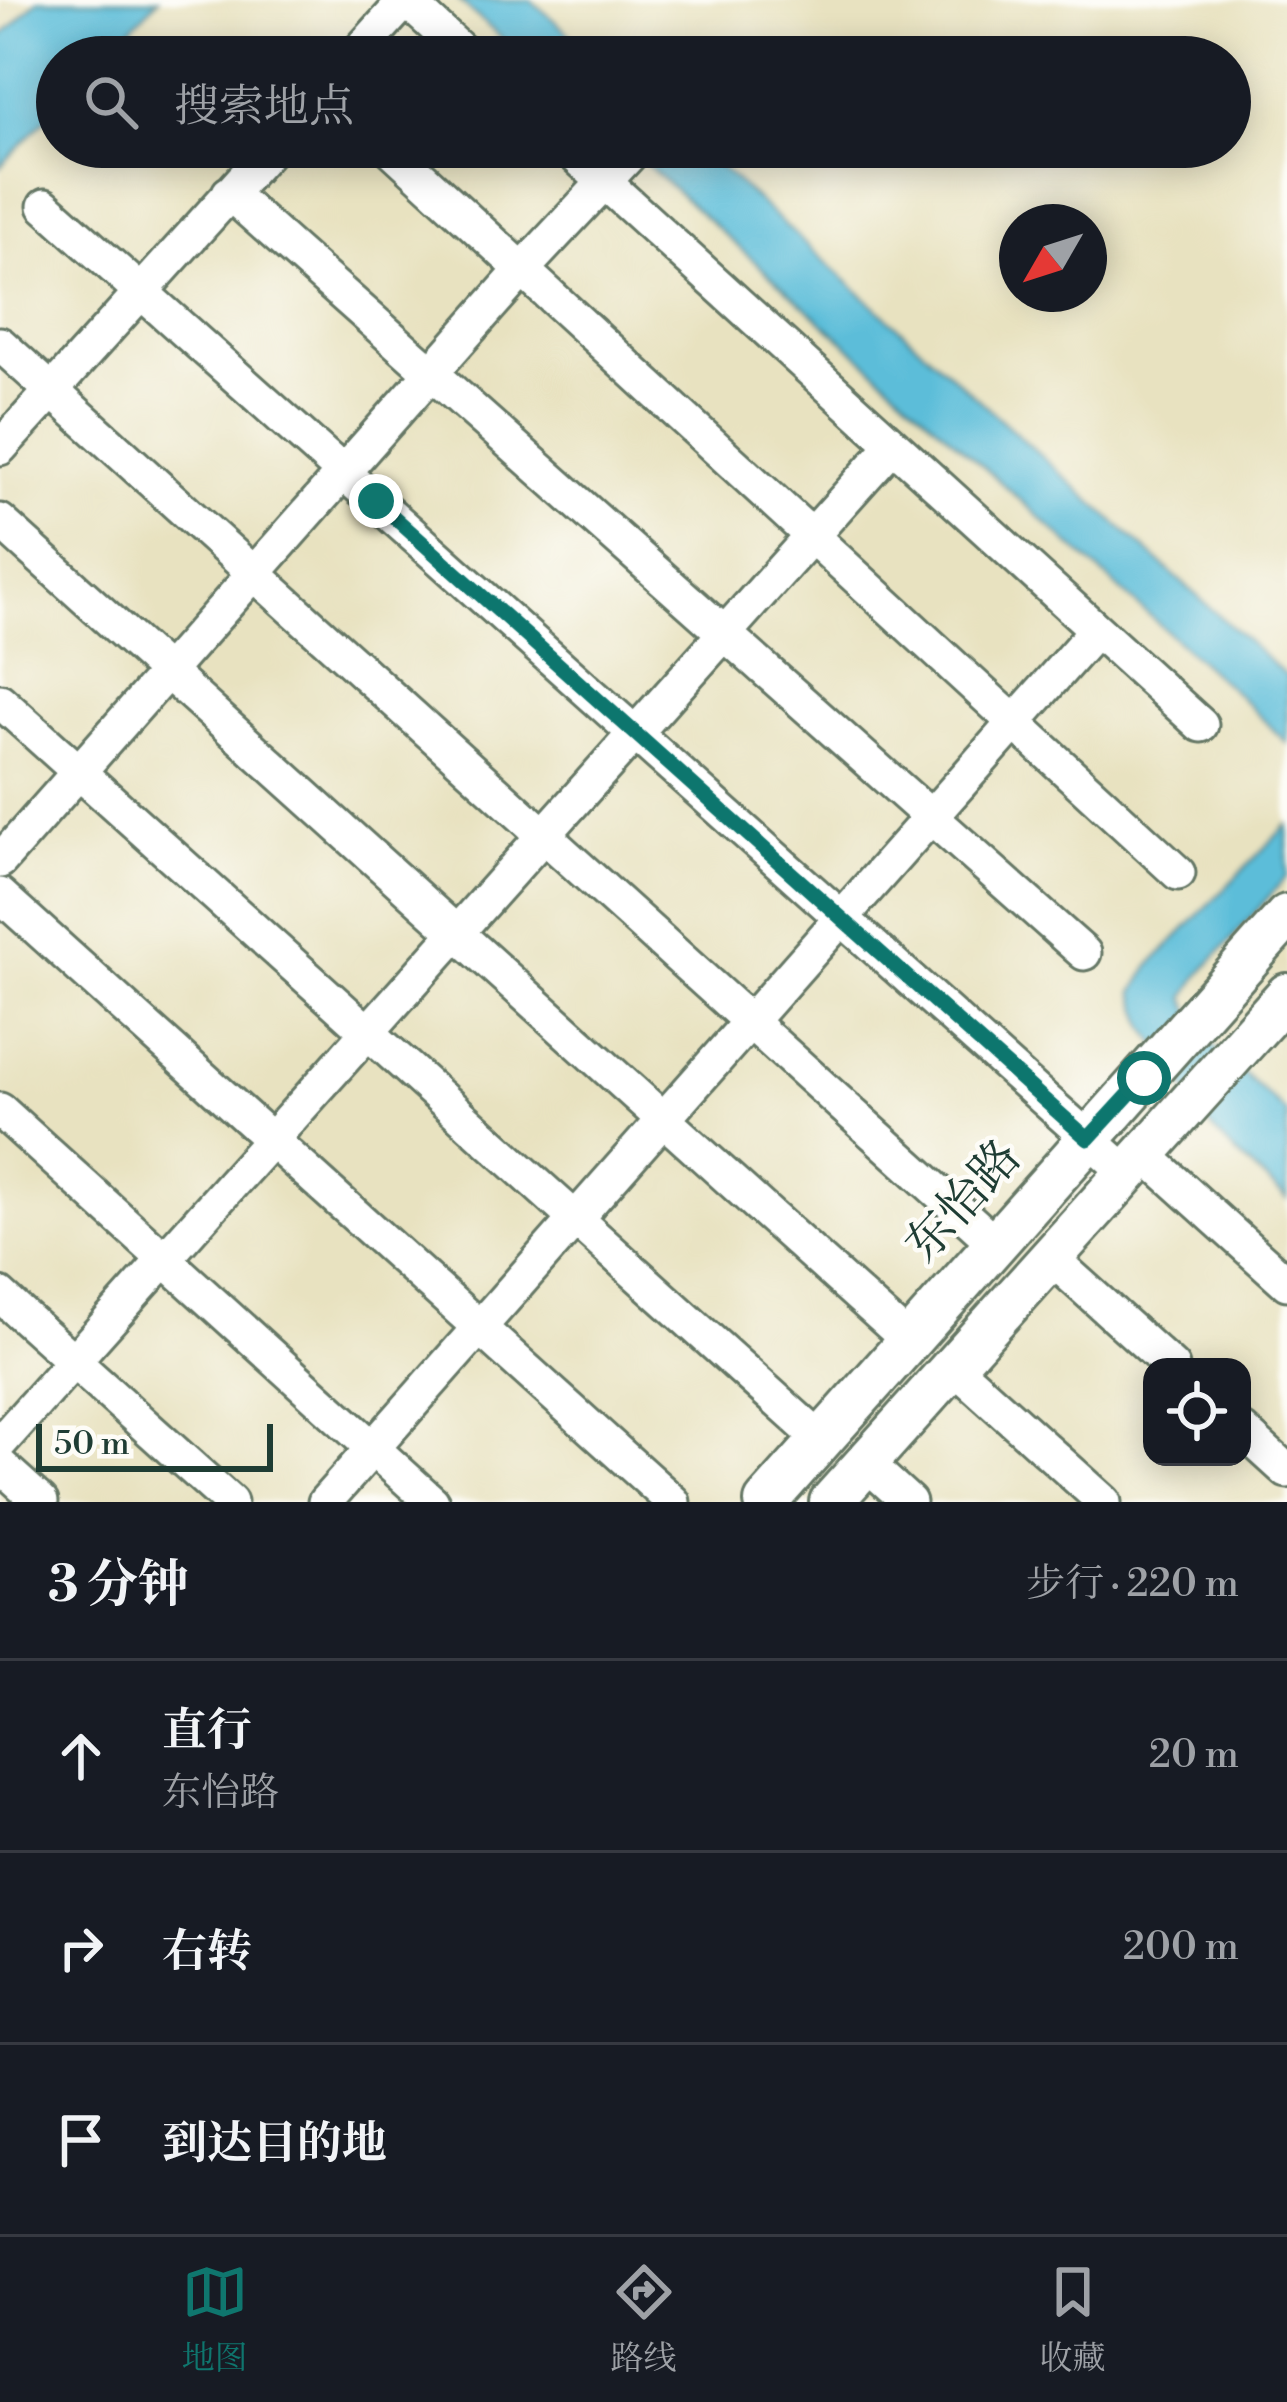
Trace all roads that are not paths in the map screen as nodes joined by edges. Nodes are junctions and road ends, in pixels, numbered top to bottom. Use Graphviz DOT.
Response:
graph roads {
  1 [pos="373,36"];
  2 [pos="445,36"];
  3 [pos="253,168"];
  4 [pos="412,168"];
  5 [pos="616,168"];
  6 [pos="626,168"];
  7 [pos="230,193"];
  8 [pos="45,206"];
  9 [pos="523,270"];
  10 [pos="140,291"];
  11 [pos="0,344"];
  12 [pos="431,373"];
  13 [pos="52,391"];
  14 [pos="893,445"];
  15 [pos="0,448"];
  16 [pos="343,472"];
  17 [pos="0,521"];
  18 [pos="812,536"];
  19 [pos="254,573"];
  20 [pos="1096,630"];
  21 [pos="724,633"];
  22 [pos="167,672"];
  23 [pos="0,701"];
  24 [pos="1015,722"];
  25 [pos="1201,725"];
  26 [pos="635,734"];
  27 [pos="79,772"];
  28 [pos="931,817"];
  29 [pos="544,835"];
  30 [pos="0,860"];
  31 [pos="1178,873"];
  32 [pos="0,895"];
  33 [pos="1287,916"];
  34 [pos="842,918"];
  35 [pos="456,933"];
  36 [pos="1084,953"];
  37 [pos="1287,995"];
  38 [pos="750,1022"];
  39 [pos="368,1032"];
  40 [pos="0,1110"];
  41 [pos="663,1119"];
  42 [pos="1088,1139"];
  43 [pos="272,1140"];
  44 [pos="1146,1152"];
  45 [pos="575,1219"];
  46 [pos="996,1244"];
  47 [pos="1051,1258"];
  48 [pos="165,1259"];
  49 [pos="1287,1283"];
  50 [pos="0,1295"];
  51 [pos="479,1327"];
  52 [pos="909,1341"];
  53 [pos="1162,1358"];
  54 [pos="73,1361"];
  55 [pos="953,1366"];
  56 [pos="1251,1438"];
  57 [pos="821,1440"];
  58 [pos="0,1444"];
  59 [pos="372,1448"];
  60 [pos="866,1463"];
  61 [pos="0,1465"];
  62 [pos="1287,1471"];
  63 [pos="41,1502"];
  64 [pos="230,1502"];
  65 [pos="325,1502"];
  66 [pos="432,1502"];
  67 [pos="673,1502"];
  68 [pos="766,1502"];
  69 [pos="831,1502"];
  70 [pos="909,1502"];
  71 [pos="1103,1502"];
  1 -- 2 [label="street"];
  3 -- 7 [label="street"];
  4 -- 9 [label="street"];
  5 -- 9 [label="street"];
  6 -- 14 [label="street"];
  7 -- 10 [label="street"];
  7 -- 12 [label="street"];
  8 -- 10 [label="street"];
  9 -- 12 [label="street"];
  9 -- 18 [label="street"];
  10 -- 13 [label="street"];
  10 -- 16 [label="street"];
  11 -- 13 [label="street"];
  12 -- 16 [label="street"];
  12 -- 21 [label="street"];
  13 -- 15 [label="street"];
  13 -- 19 [label="street"];
  14 -- 18 [label="street"];
  14 -- 20 [label="street"];
  16 -- 19 [label="street"];
  16 -- 26 [label="street"];
  17 -- 22 [label="street"];
  18 -- 21 [label="street"];
  18 -- 24 [label="street"];
  19 -- 22 [label="street"];
  19 -- 29 [label="street"];
  20 -- 24 [label="street"];
  20 -- 25 [label="street"];
  21 -- 26 [label="street"];
  21 -- 28 [label="street"];
  22 -- 27 [label="street"];
  22 -- 35 [label="street"];
  23 -- 27 [label="street"];
  24 -- 28 [label="street"];
  24 -- 31 [label="street"];
  26 -- 29 [label="street"];
  26 -- 34 [label="street"];
  27 -- 30 [label="street"];
  27 -- 39 [label="street"];
  28 -- 34 [label="street"];
  28 -- 36 [label="street"];
  29 -- 35 [label="street"];
  29 -- 38 [label="street"];
  32 -- 43 [label="street"];
  33 -- 42 [label="street, 东怡路"];
  34 -- 38 [label="street"];
  34 -- 42 [label="street"];
  35 -- 39 [label="street"];
  35 -- 41 [label="street"];
  37 -- 44 [label="street"];
  38 -- 41 [label="street"];
  38 -- 46 [label="street"];
  39 -- 43 [label="street"];
  39 -- 45 [label="street"];
  40 -- 48 [label="street"];
  41 -- 45 [label="street"];
  41 -- 52 [label="street"];
  42 -- 44 [label="street"];
  42 -- 46 [label="street, 东怡路"];
  43 -- 48 [label="street"];
  43 -- 51 [label="street"];
  44 -- 47 [label="street"];
  44 -- 49 [label="street"];
  45 -- 51 [label="street"];
  45 -- 57 [label="street"];
  46 -- 52 [label="street, 东怡路"];
  47 -- 53 [label="street"];
  47 -- 55 [label="street"];
  48 -- 54 [label="street"];
  48 -- 59 [label="street"];
  50 -- 54 [label="street"];
  51 -- 59 [label="street"];
  51 -- 67 [label="street"];
  52 -- 57 [label="street, 东怡路"];
  54 -- 58 [label="street"];
  54 -- 64 [label="street"];
  55 -- 60 [label="street"];
  55 -- 71 [label="street"];
  56 -- 62 [label="street"];
  57 -- 68 [label="street, 东怡路"];
  59 -- 65 [label="street"];
  59 -- 66 [label="street"];
  60 -- 69 [label="street"];
  60 -- 70 [label="street"];
  61 -- 63 [label="street"];
}
